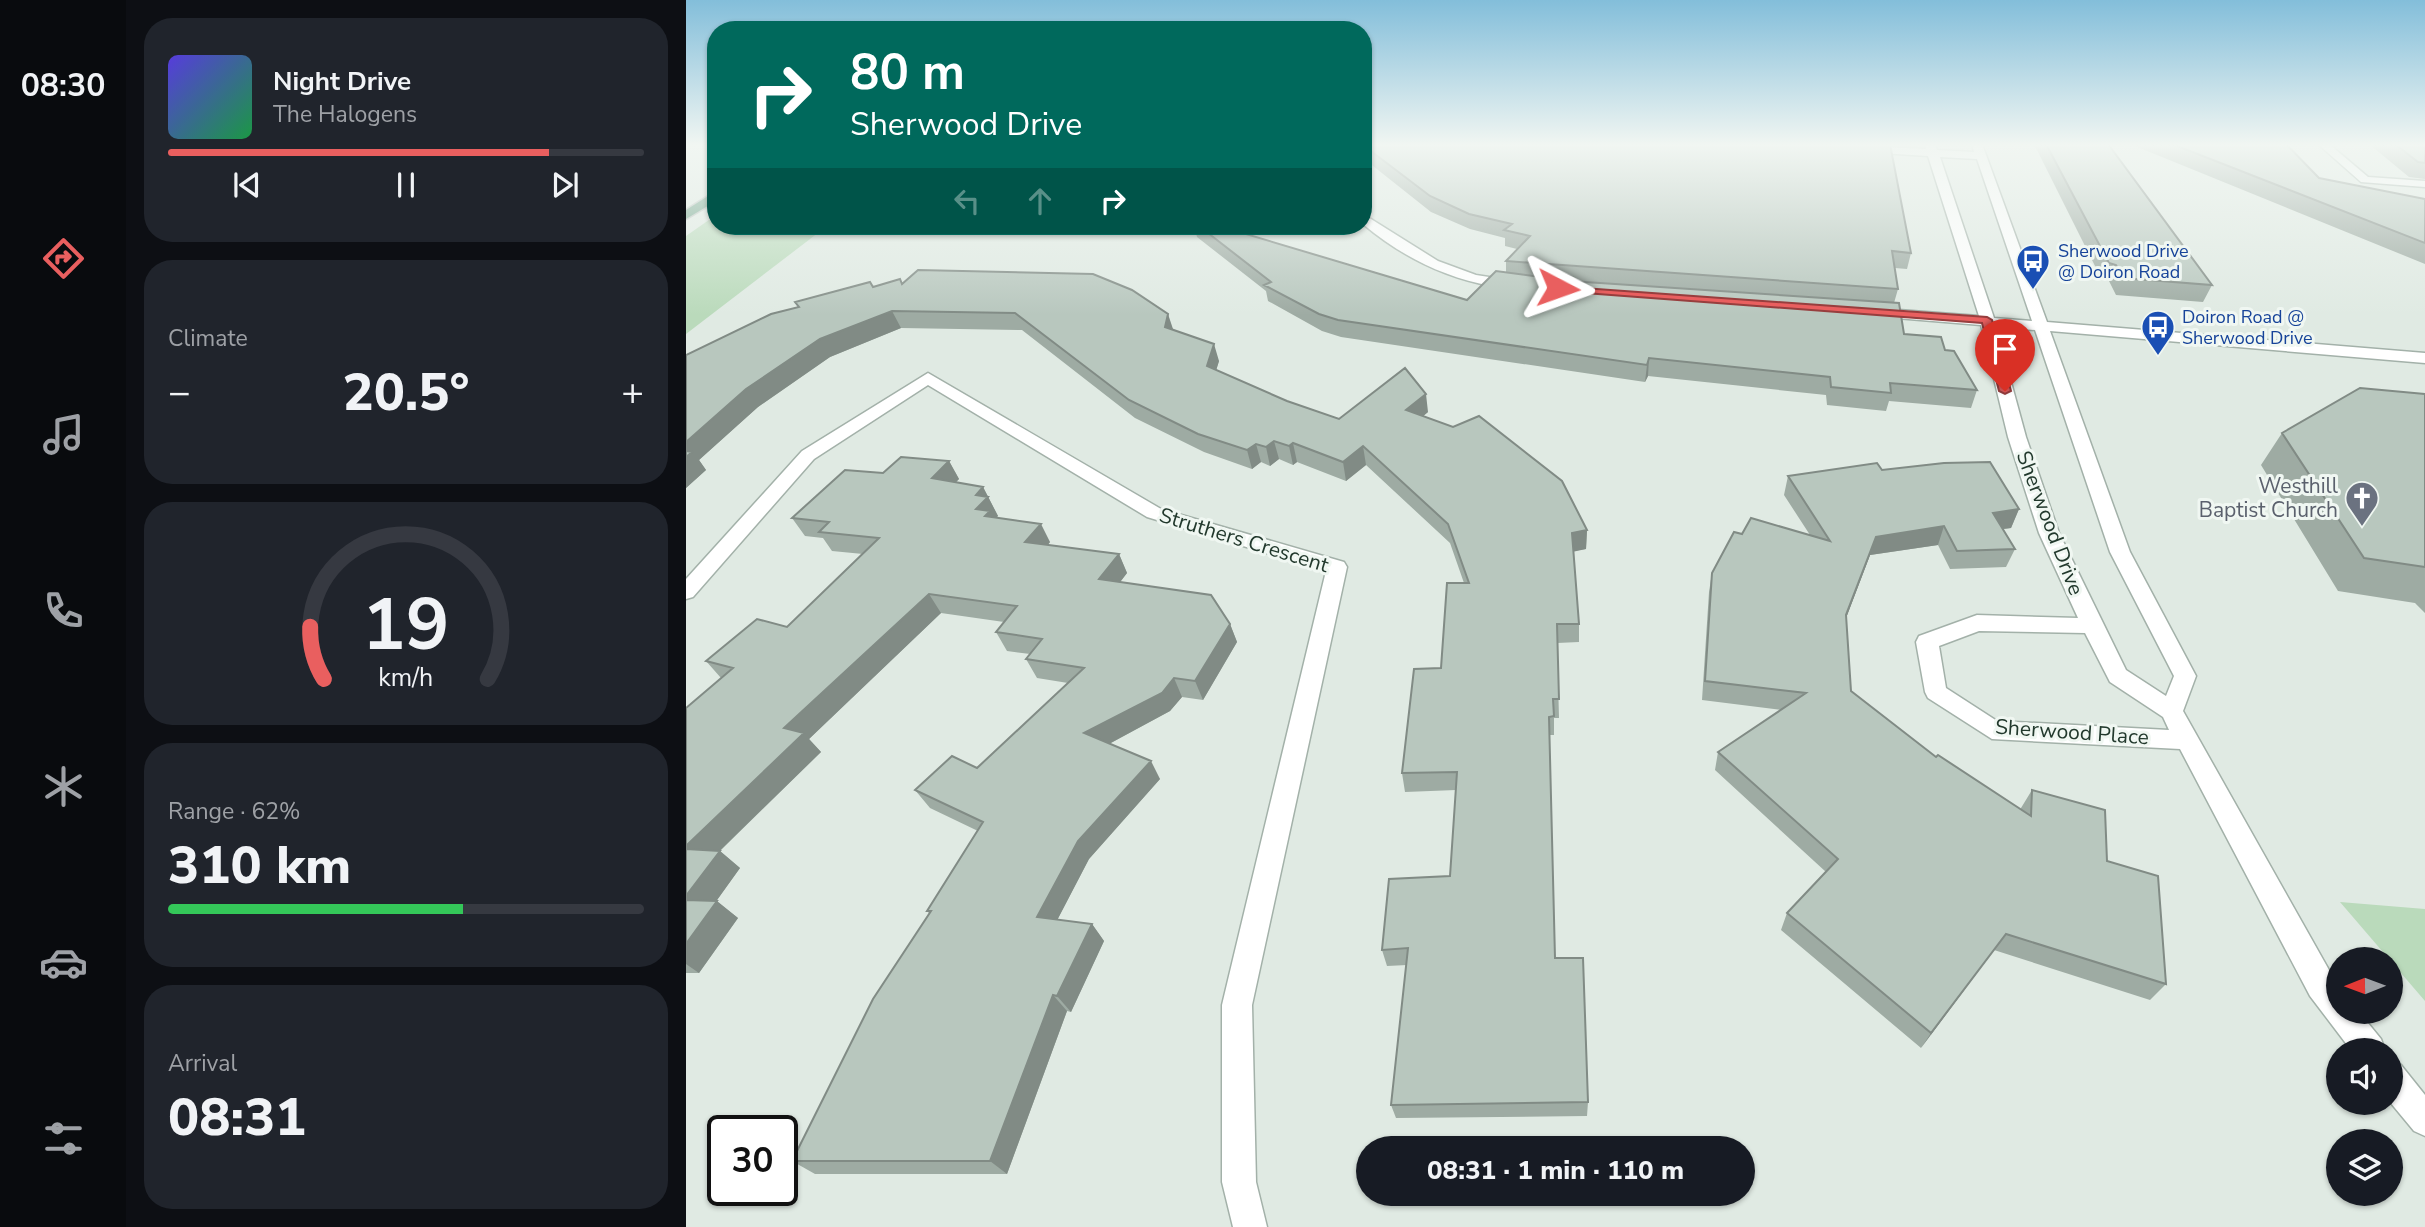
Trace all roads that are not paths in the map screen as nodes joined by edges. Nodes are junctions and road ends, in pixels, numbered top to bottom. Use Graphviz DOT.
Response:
graph roads {
  1 [pos="707,201"];
  2 [pos="1948,201"];
  3 [pos="1997,201"];
  4 [pos="686,215"];
  5 [pos="1372,226"];
  6 [pos="1532,286"];
  7 [pos="1863,311"];
  8 [pos="1987,320"];
  9 [pos="2039,324"];
  10 [pos="2425,358"];
  11 [pos="686,593"];
  12 [pos="2092,626"];
  13 [pos="2171,711"];
  14 [pos="2186,740"];
  15 [pos="2326,994"];
  16 [pos="2350,1024"];
  17 [pos="2361,1038"];
  18 [pos="2403,1092"];
  19 [pos="2425,1120"];
  20 [pos="1250,1227"];
  1 -- 4 [label="main road"];
  2 -- 8 [label="street, Sherwood Drive"];
  3 -- 9 [label="street"];
  5 -- 6 [label="street"];
  7 -- 8 [label="street"];
  8 -- 9 [label="street"];
  8 -- 12 [label="street, Sherwood Drive"];
  9 -- 10 [label="street"];
  9 -- 13 [label="street"];
  11 -- 20 [label="street, Struthers Crescent"];
  12 -- 13 [label="street, Sherwood Drive"];
  12 -- 14 [label="street, Sherwood Place"];
  13 -- 14 [label="street, Sherwood Drive"];
  14 -- 15 [label="street, Sherwood Drive"];
  16 -- 17 [label="street, Sherwood Drive"];
  18 -- 19 [label="street"];
}
